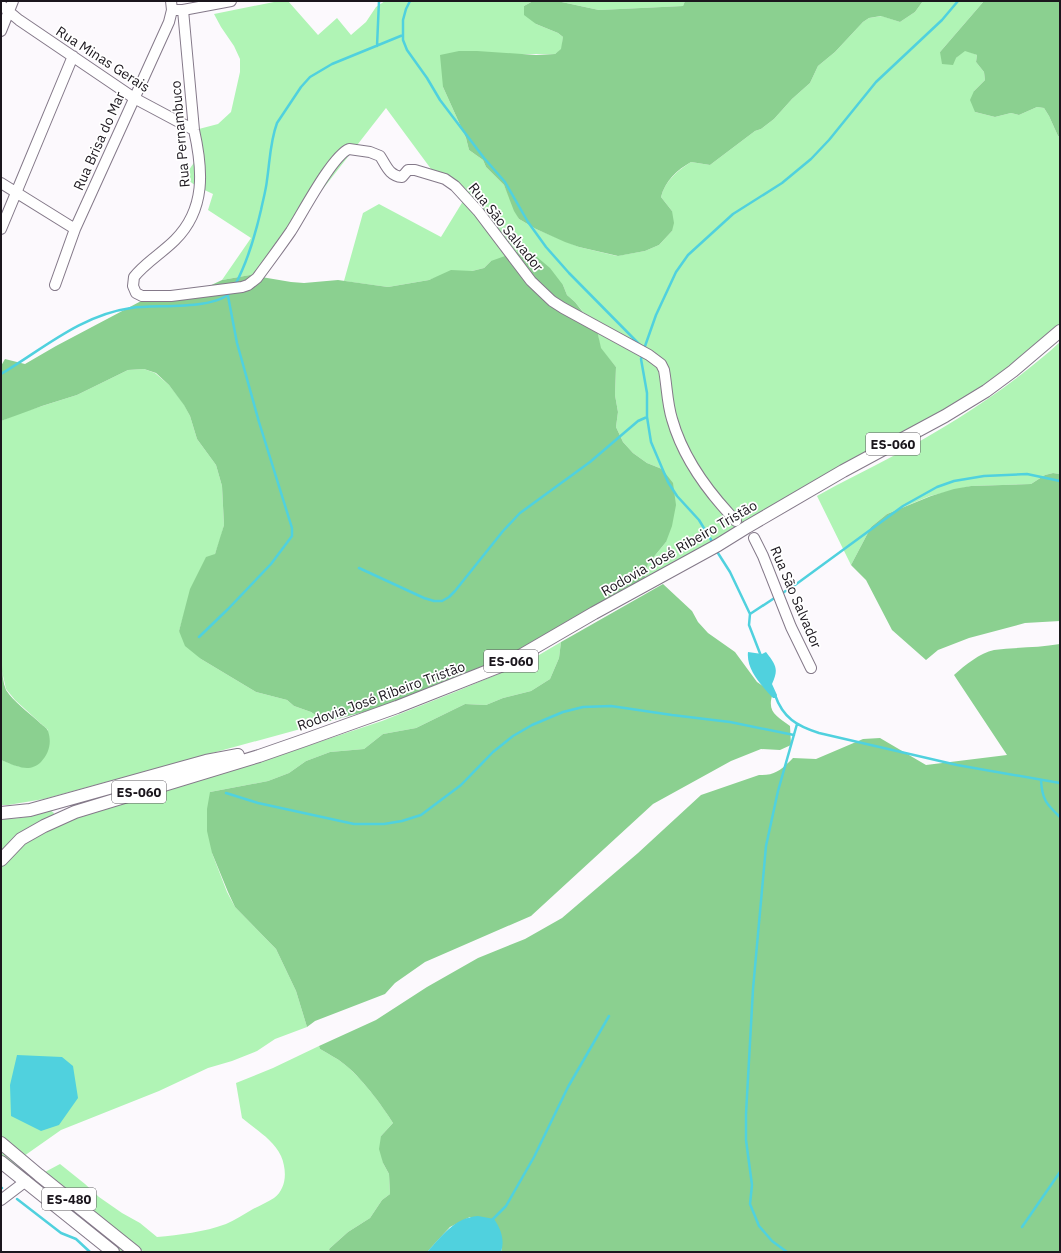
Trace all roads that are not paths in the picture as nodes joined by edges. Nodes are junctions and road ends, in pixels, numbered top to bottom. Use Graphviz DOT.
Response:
graph roads {
  1 [pos="13,1"];
  2 [pos="231,1"];
  3 [pos="172,6"];
  4 [pos="5,8"];
  5 [pos="183,10"];
  6 [pos="1,31"];
  7 [pos="73,56"];
  8 [pos="134,98"];
  9 [pos="194,130"];
  10 [pos="1,183"];
  11 [pos="16,192"];
  12 [pos="1,229"];
  13 [pos="75,229"];
  14 [pos="134,277"];
  15 [pos="55,285"];
  16 [pos="1060,331"];
  17 [pos="736,521"];
  18 [pos="754,538"];
  19 [pos="811,668"];
  20 [pos="289,746"];
  21 [pos="1,813"];
  22 [pos="1,860"];
  23 [pos="2,1144"];
  24 [pos="1,1162"];
  25 [pos="26,1181"];
  26 [pos="1,1200"];
  27 [pos="113,1252"];
  28 [pos="135,1252"];
  1 -- 4 [label="street"];
  2 -- 5 [label="street"];
  3 -- 5 [label="street"];
  3 -- 8 [label="street, Rua Brisa do Mar"];
  4 -- 6 [label="street"];
  4 -- 7 [label="street, Rua Minas Gerais"];
  5 -- 9 [label="street, Rua Pernambuco"];
  7 -- 8 [label="street, Rua Minas Gerais"];
  7 -- 11 [label="street"];
  8 -- 9 [label="street, Rua Minas Gerais"];
  8 -- 13 [label="street, Rua Brisa do Mar"];
  9 -- 14 [label="street, Rua Pernambuco"];
  10 -- 11 [label="street"];
  11 -- 12 [label="street"];
  11 -- 13 [label="street"];
  13 -- 15 [label="street, Rua Brisa do Mar"];
  14 -- 17 [label="street, Rua São Salvador"];
  16 -- 20 [label="main road, Rodovia José Ribeiro Tristão / ES-060"];
  18 -- 19 [label="street, Rua São Salvador"];
  20 -- 21 [label="main road, Rodovia José Ribeiro Tristão / ES-060"];
  20 -- 22 [label="main road, Rodovia José Ribeiro Tristão / ES-060"];
  23 -- 28 [label="main road, ES-480"];
  24 -- 25 [label="main road, ES-480"];
  25 -- 26 [label="street"];
  25 -- 27 [label="main road, ES-480"];
}
